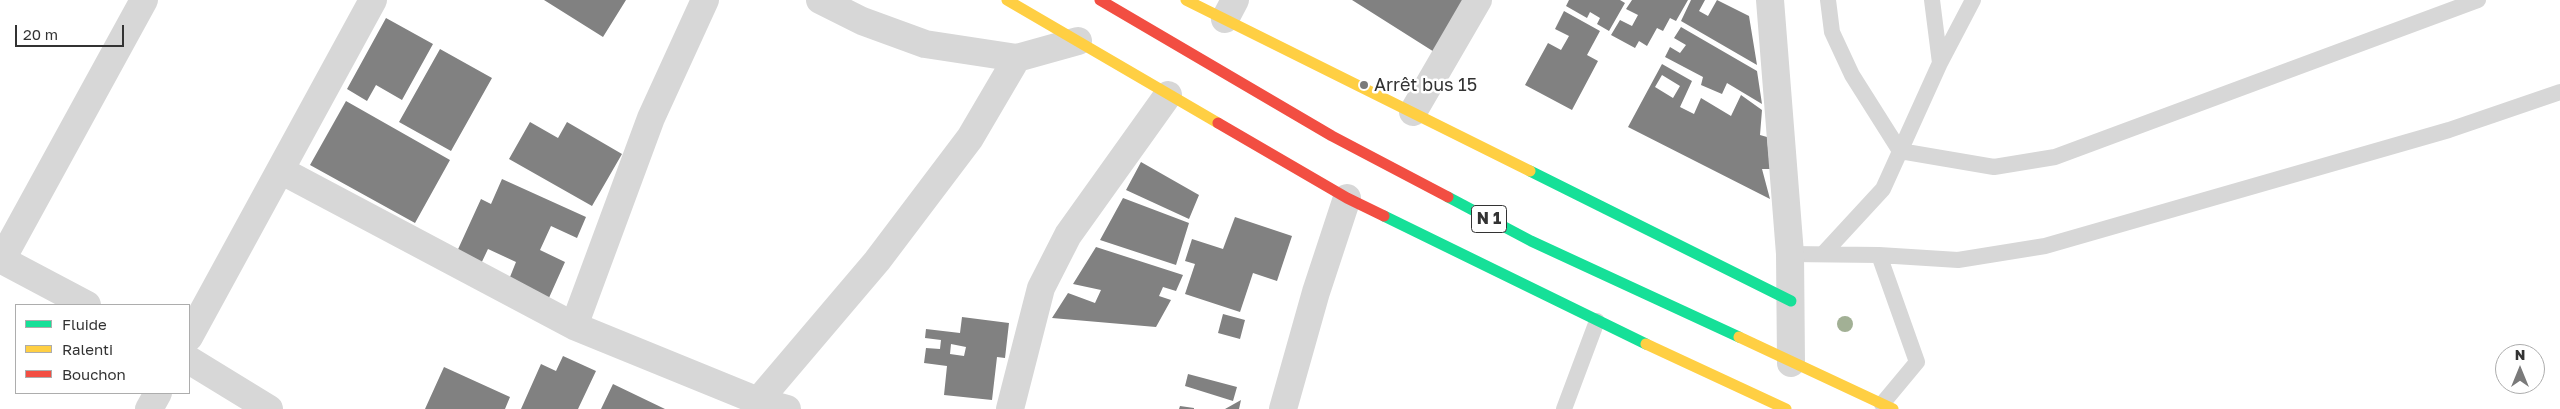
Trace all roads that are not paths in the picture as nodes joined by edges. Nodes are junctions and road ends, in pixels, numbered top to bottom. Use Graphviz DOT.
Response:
graph roads {
  1 [pos="144,0"];
  2 [pos="373,0"];
  3 [pos="705,0"];
  4 [pos="820,0"];
  5 [pos="1007,0"];
  6 [pos="1100,0"];
  7 [pos="1186,0"];
  8 [pos="1478,0"];
  9 [pos="1770,0"];
  10 [pos="1828,0"];
  11 [pos="1932,0"];
  12 [pos="1973,0"];
  13 [pos="2478,0"];
  14 [pos="1230,10"];
  15 [pos="1078,41"];
  16 [pos="1017,58"];
  17 [pos="1940,63"];
  18 [pos="2560,92"];
  19 [pos="1168,95"];
  20 [pos="1413,112"];
  21 [pos="1900,151"];
  22 [pos="282,170"];
  23 [pos="1348,198"];
  24 [pos="1790,254"];
  25 [pos="1823,254"];
  26 [pos="1879,255"];
  27 [pos="1,259"];
  28 [pos="1791,301"];
  29 [pos="85,304"];
  30 [pos="1597,321"];
  31 [pos="574,326"];
  32 [pos="190,335"];
  33 [pos="190,361"];
  34 [pos="1791,364"];
  35 [pos="157,394"];
  36 [pos="756,405"];
  37 [pos="1887,407"];
  38 [pos="149,409"];
  39 [pos="270,409"];
  40 [pos="788,409"];
  41 [pos="1010,409"];
  42 [pos="1283,409"];
  43 [pos="1564,409"];
  44 [pos="1786,409"];
  1 -- 27 [label="street"];
  2 -- 22 [label="street"];
  3 -- 31 [label="street"];
  4 -- 16 [label="street"];
  5 -- 15 [label="main road, N 1"];
  6 -- 34 [label="main road, N 1"];
  7 -- 14 [label="main road"];
  8 -- 20 [label="street"];
  9 -- 24 [label="street"];
  10 -- 21 [label="lane"];
  11 -- 17 [label="lane"];
  12 -- 17 [label="lane"];
  13 -- 21 [label="lane"];
  14 -- 20 [label="main road"];
  15 -- 16 [label="street"];
  15 -- 19 [label="main road, N 1"];
  16 -- 36 [label="street"];
  17 -- 21 [label="lane"];
  18 -- 26 [label="lane"];
  19 -- 23 [label="main road, N 1"];
  19 -- 41 [label="street"];
  20 -- 28 [label="main road"];
  21 -- 25 [label="lane"];
  22 -- 31 [label="street"];
  22 -- 32 [label="street"];
  23 -- 30 [label="main road, N 1"];
  23 -- 42 [label="street"];
  24 -- 25 [label="lane"];
  24 -- 28 [label="street"];
  25 -- 26 [label="lane"];
  26 -- 37 [label="lane"];
  27 -- 29 [label="street"];
  28 -- 34 [label="street"];
  30 -- 43 [label="lane"];
  30 -- 44 [label="main road, N 1"];
  31 -- 36 [label="street"];
  33 -- 39 [label="street"];
  34 -- 37 [label="main road, N 1"];
  35 -- 38 [label="street"];
  36 -- 40 [label="street"];
}
